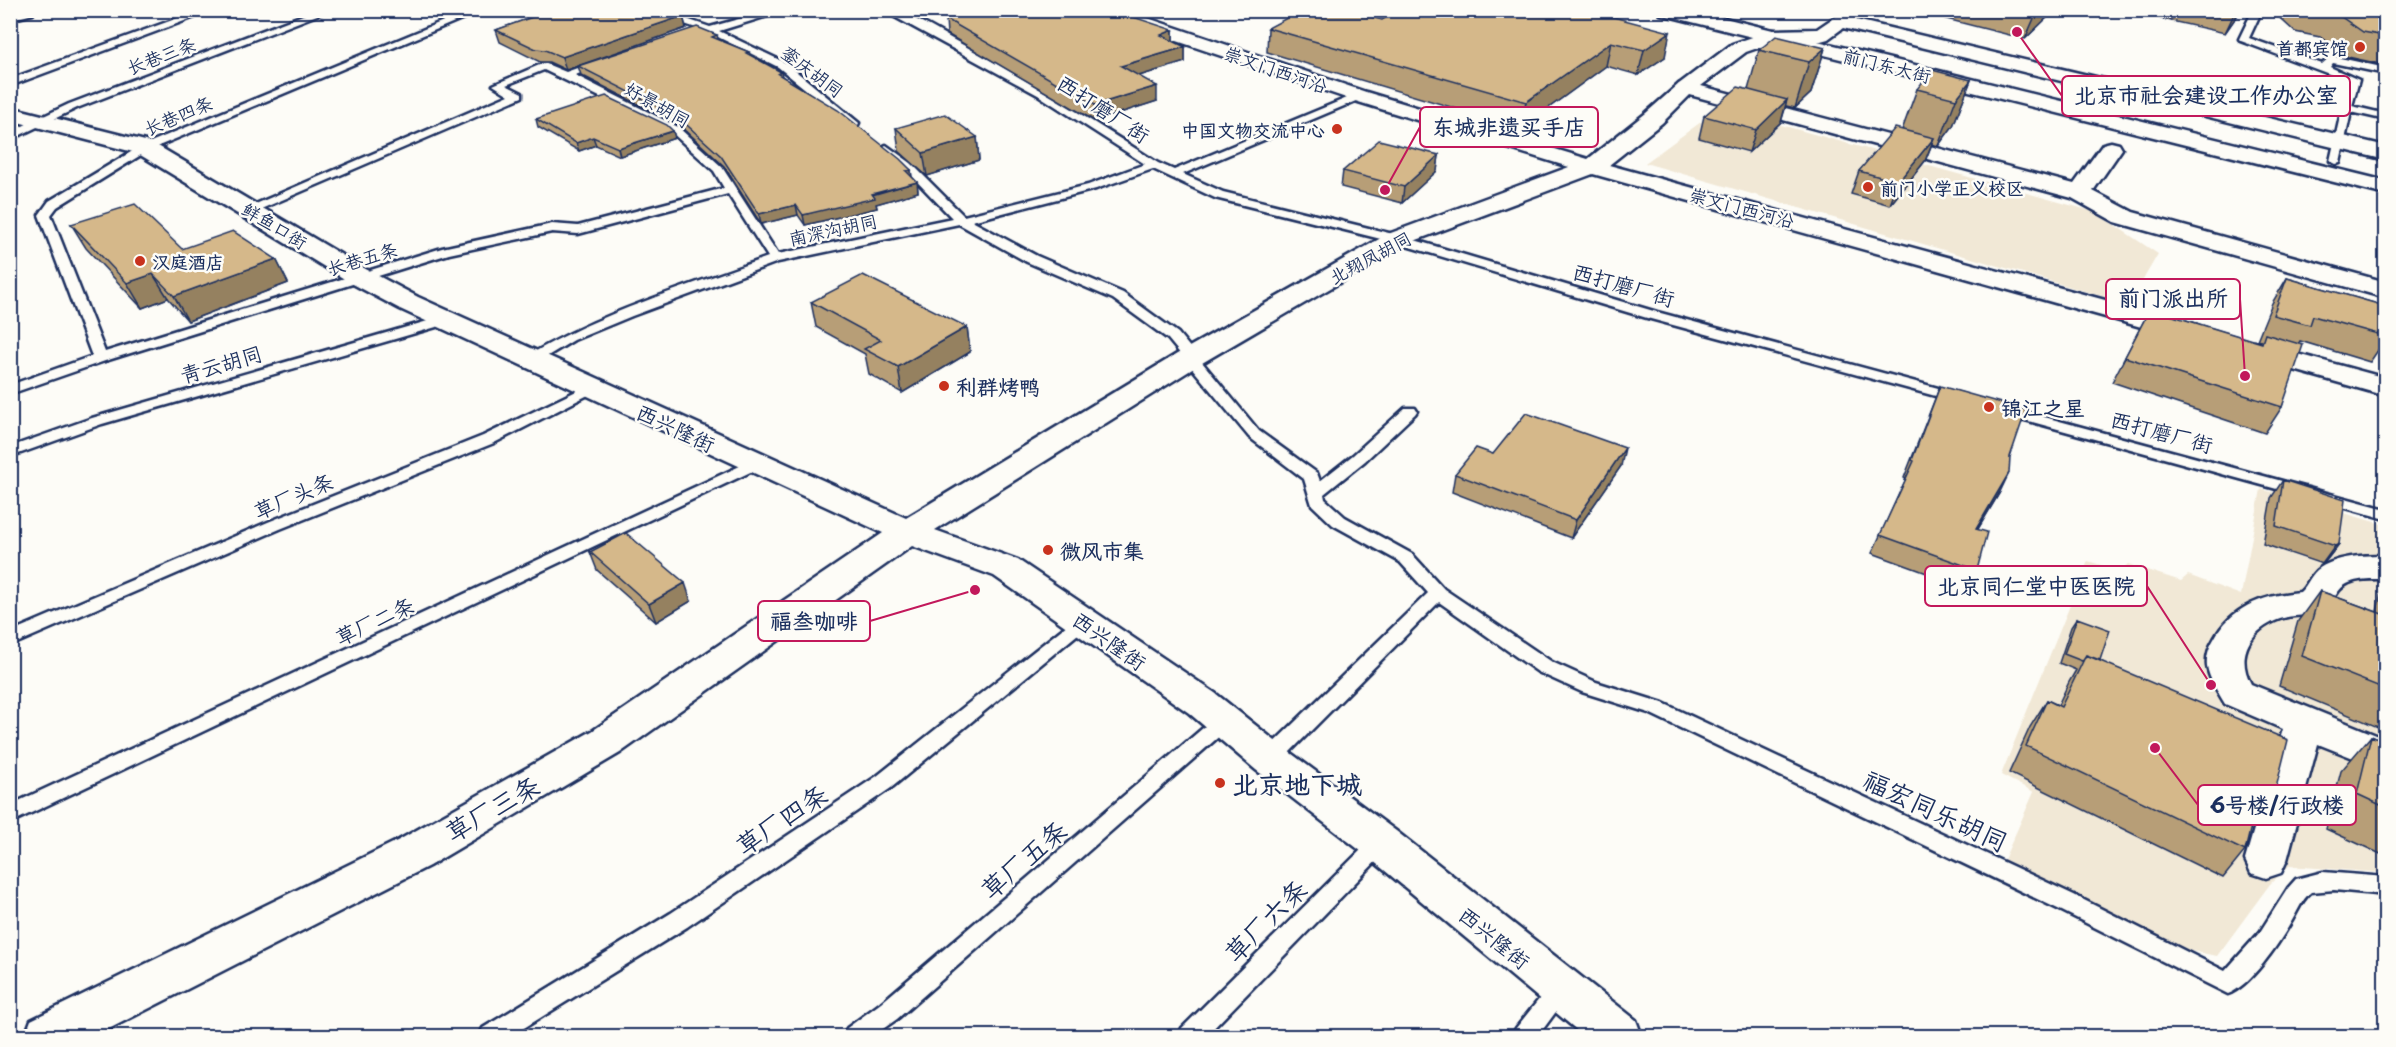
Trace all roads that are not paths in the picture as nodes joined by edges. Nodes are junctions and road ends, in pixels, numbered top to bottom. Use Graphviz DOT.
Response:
graph roads {
  1 [pos="26,10"];
  2 [pos="210,10"];
  3 [pos="326,10"];
  4 [pos="479,10"];
  5 [pos="649,10"];
  6 [pos="783,10"];
  7 [pos="886,10"];
  8 [pos="1104,10"];
  9 [pos="1667,10"];
  10 [pos="1720,10"];
  11 [pos="1858,10"];
  12 [pos="2258,10"];
  13 [pos="10,15"];
  14 [pos="1840,22"];
  15 [pos="1771,25"];
  16 [pos="712,31"];
  17 [pos="685,34"];
  18 [pos="1821,35"];
  19 [pos="1991,59"];
  20 [pos="607,61"];
  21 [pos="2325,67"];
  22 [pos="2385,71"];
  23 [pos="575,79"];
  24 [pos="10,83"];
  25 [pos="1686,88"];
  26 [pos="2061,94"];
  27 [pos="1359,96"];
  28 [pos="2346,108"];
  29 [pos="10,113"];
  30 [pos="2385,117"];
  31 [pos="42,120"];
  32 [pos="862,129"];
  33 [pos="10,137"];
  34 [pos="880,144"];
  35 [pos="146,148"];
  36 [pos="2111,149"];
  37 [pos="2338,151"];
  38 [pos="2385,153"];
  39 [pos="1154,165"];
  40 [pos="1592,167"];
  41 [pos="2385,173"];
  42 [pos="1174,174"];
  43 [pos="2385,188"];
  44 [pos="732,189"];
  45 [pos="2080,193"];
  46 [pos="250,209"];
  47 [pos="961,220"];
  48 [pos="1397,239"];
  49 [pos="775,259"];
  50 [pos="360,277"];
  51 [pos="2385,290"];
  52 [pos="445,320"];
  53 [pos="1192,357"];
  54 [pos="100,358"];
  55 [pos="531,360"];
  56 [pos="2385,387"];
  57 [pos="591,388"];
  58 [pos="10,390"];
  59 [pos="1972,401"];
  60 [pos="1995,408"];
  61 [pos="1410,411"];
  62 [pos="10,452"];
  63 [pos="755,464"];
  64 [pos="1317,491"];
  65 [pos="2385,514"];
  66 [pos="908,532"];
  67 [pos="2385,567"];
  68 [pos="1438,593"];
  69 [pos="1083,621"];
  70 [pos="10,640"];
  71 [pos="1224,721"];
  72 [pos="2304,722"];
  73 [pos="2385,756"];
  74 [pos="1270,759"];
  75 [pos="10,815"];
  76 [pos="1381,843"];
  77 [pos="2266,860"];
  78 [pos="2385,886"];
  79 [pos="1560,990"];
  80 [pos="48,1036"];
  81 [pos="491,1036"];
  82 [pos="855,1036"];
  83 [pos="1190,1036"];
  84 [pos="1524,1036"];
  85 [pos="1619,1036"];
  1 -- 13 [label="street"];
  2 -- 24 [label="lane"];
  3 -- 31 [label="lane, 长巷三条"];
  4 -- 35 [label="lane, 长巷四条"];
  5 -- 16 [label="lane, 銮庆胡同"];
  6 -- 16 [label="lane"];
  7 -- 39 [label="lane, 西打磨厂街"];
  8 -- 27 [label="street, 崇文门西河沿"];
  9 -- 15 [label="street, 前门东大街"];
  10 -- 15 [label="street, 前门东大街"];
  11 -- 14 [label="street"];
  12 -- 21 [label="lane"];
  14 -- 18 [label="street"];
  14 -- 19 [label="street"];
  15 -- 18 [label="street, 前门东大街"];
  15 -- 25 [label="street, 北翔凤胡同"];
  15 -- 43 [label="street, 前门东大街"];
  16 -- 17 [label="lane"];
  16 -- 32 [label="lane, 銮庆胡同"];
  18 -- 26 [label="street, 前门东大街"];
  19 -- 26 [label="street"];
  19 -- 37 [label="street"];
  20 -- 23 [label="lane"];
  21 -- 22 [label="lane"];
  21 -- 28 [label="lane"];
  23 -- 44 [label="lane, 好景胡同"];
  23 -- 46 [label="lane, 好景胡同"];
  25 -- 40 [label="street, 北翔凤胡同"];
  25 -- 45 [label="street"];
  26 -- 37 [label="street, 前门东大街"];
  27 -- 40 [label="street, 崇文门西河沿"];
  27 -- 42 [label="lane"];
  28 -- 30 [label="lane"];
  28 -- 37 [label="lane"];
  29 -- 31 [label="street, 鲜鱼口街"];
  31 -- 33 [label="lane, 长巷三条"];
  31 -- 35 [label="street, 鲜鱼口街"];
  34 -- 47 [label="lane"];
  35 -- 46 [label="street, 鲜鱼口街"];
  35 -- 54 [label="lane, 长巷四条"];
  36 -- 45 [label="street"];
  37 -- 38 [label="street"];
  37 -- 41 [label="street, 前门东大街"];
  39 -- 42 [label="lane, 西打磨厂街"];
  39 -- 47 [label="lane, 南深沟胡同"];
  40 -- 48 [label="street, 北翔凤胡同"];
  40 -- 56 [label="street, 崇文门西河沿"];
  42 -- 48 [label="lane, 西打磨厂街"];
  44 -- 49 [label="lane, 好景胡同"];
  44 -- 50 [label="lane, 长巷五条"];
  45 -- 51 [label="street"];
  46 -- 50 [label="street, 鲜鱼口街"];
  47 -- 49 [label="lane, 南深沟胡同"];
  47 -- 53 [label="lane"];
  48 -- 53 [label="street, 北翔凤胡同"];
  48 -- 59 [label="lane, 西打磨厂街"];
  49 -- 55 [label="lane, 南深沟胡同"];
  50 -- 52 [label="street, 鲜鱼口街"];
  50 -- 54 [label="lane, 长巷五条"];
  52 -- 55 [label="street, 鲜鱼口街"];
  52 -- 62 [label="lane, 青云胡同"];
  53 -- 64 [label="lane"];
  53 -- 66 [label="street, 北翔凤胡同"];
  54 -- 58 [label="lane, 长巷五条"];
  55 -- 57 [label="street, 西兴隆街"];
  57 -- 63 [label="street, 西兴隆街"];
  57 -- 70 [label="lane, 草厂头条"];
  60 -- 65 [label="lane, 西打磨厂街"];
  61 -- 64 [label="lane"];
  63 -- 66 [label="street, 西兴隆街"];
  63 -- 75 [label="lane, 草厂二条"];
  64 -- 68 [label="lane"];
  66 -- 69 [label="street, 西兴隆街"];
  66 -- 80 [label="street, 草厂三条"];
  67 -- 72 [label="street"];
  68 -- 74 [label="lane"];
  68 -- 78 [label="lane, 福宏同乐胡同"];
  69 -- 71 [label="street, 西兴隆街"];
  69 -- 81 [label="lane, 草厂四条"];
  71 -- 74 [label="street, 西兴隆街"];
  71 -- 82 [label="lane, 草厂五条"];
  72 -- 73 [label="street"];
  72 -- 77 [label="street"];
  74 -- 76 [label="street, 西兴隆街"];
  76 -- 79 [label="street, 西兴隆街"];
  76 -- 83 [label="lane, 草厂六条"];
  79 -- 84 [label="lane"];
  79 -- 85 [label="street, 西兴隆街"];
}
